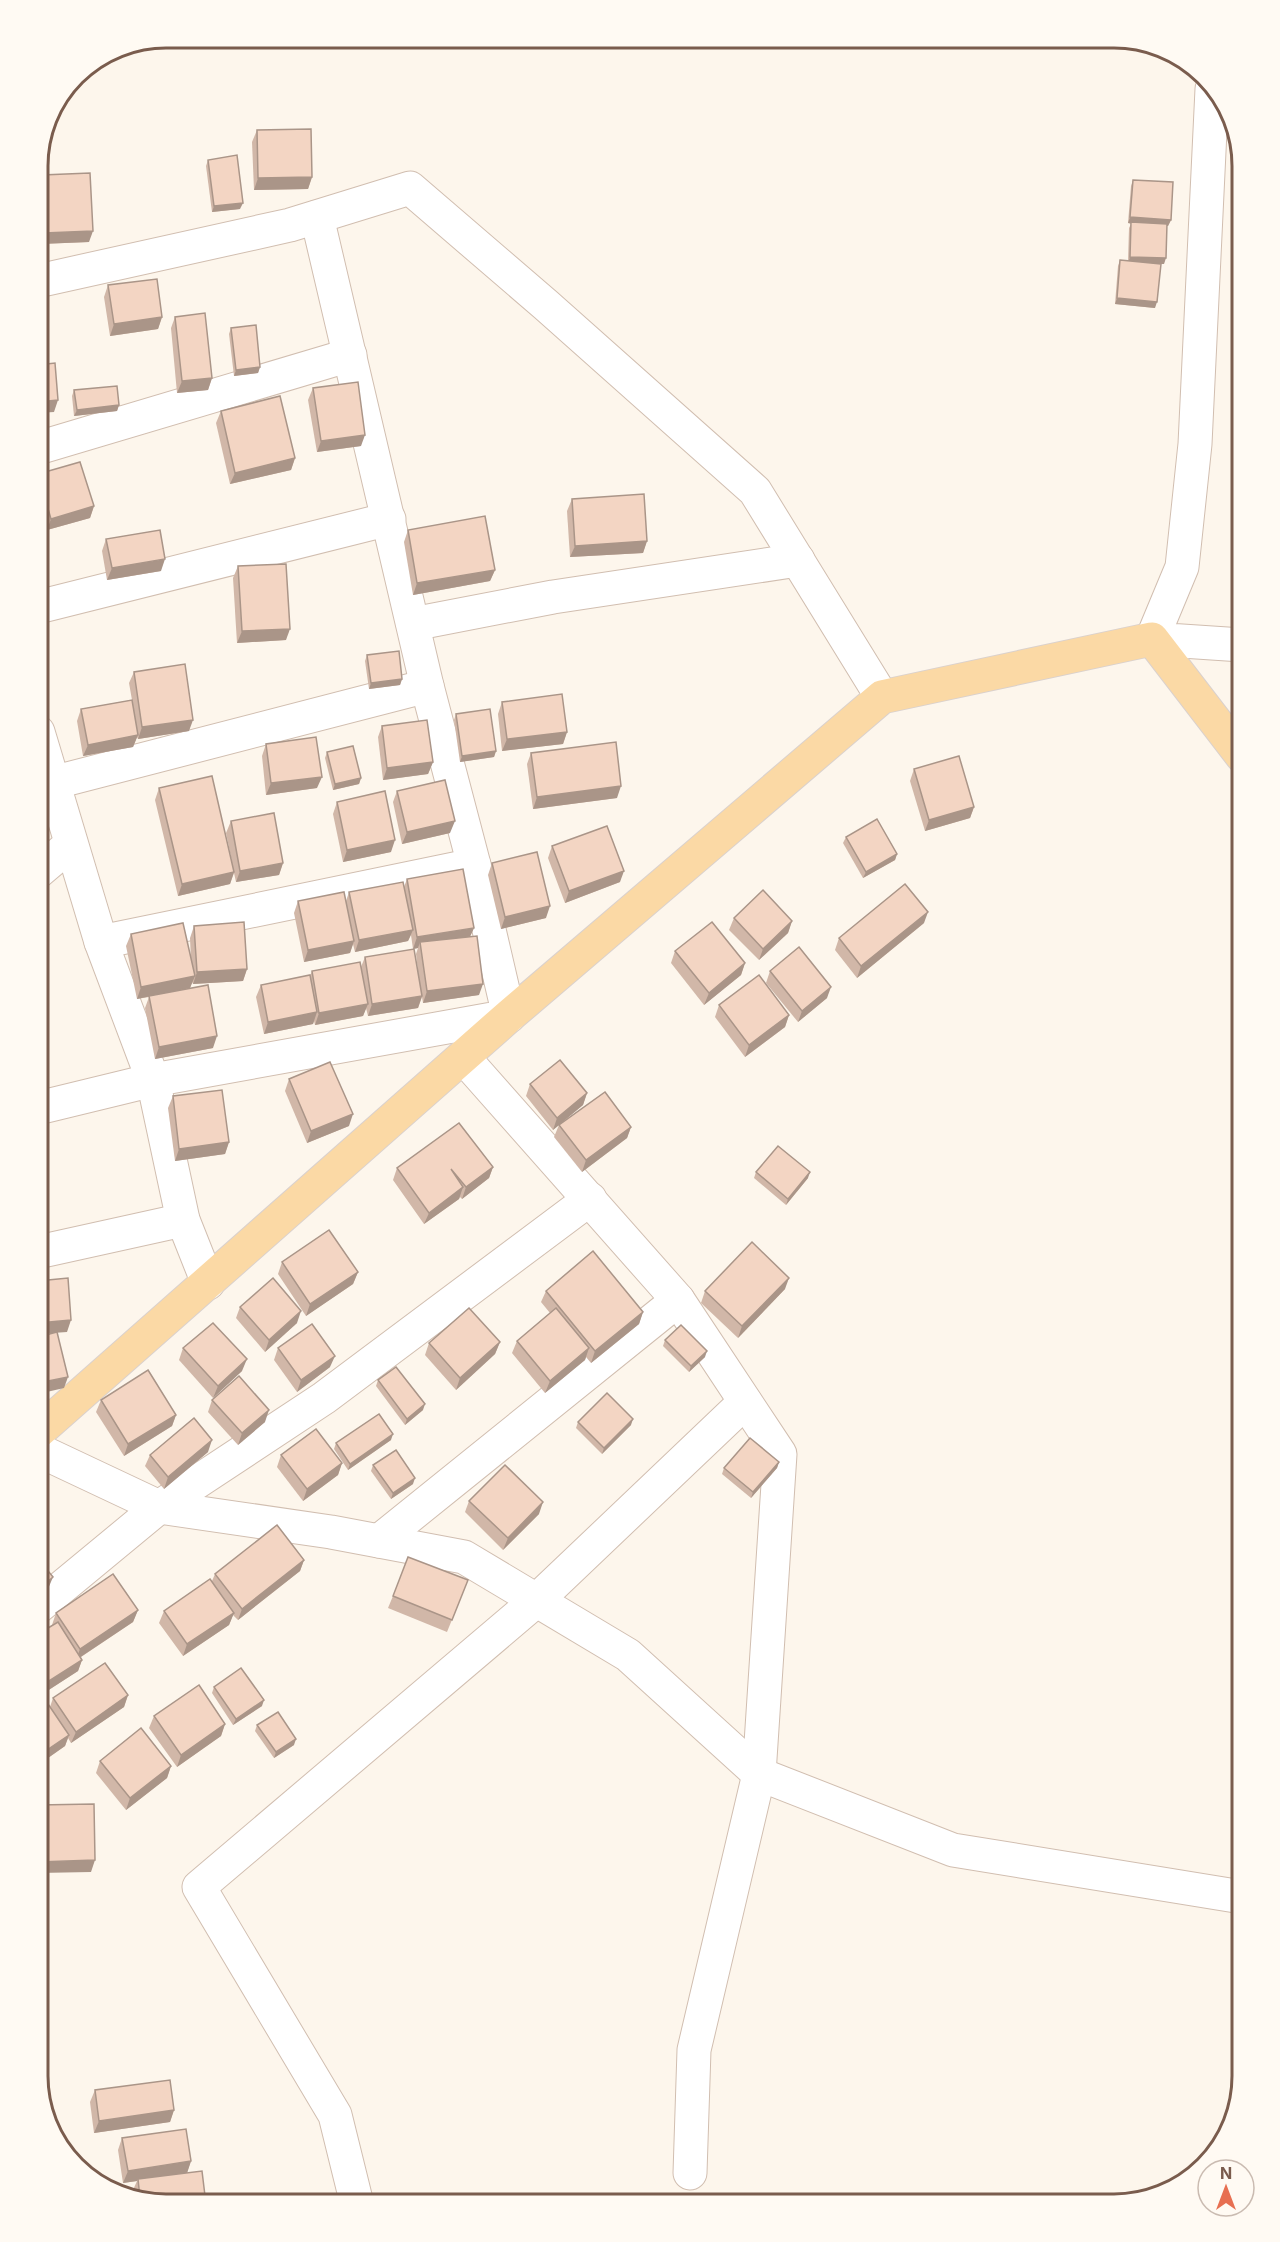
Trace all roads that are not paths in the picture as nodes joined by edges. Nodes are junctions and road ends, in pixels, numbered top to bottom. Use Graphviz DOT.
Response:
graph roads {
  1 [pos="1211,100"];
  2 [pos="317,217"];
  3 [pos="48,279"];
  4 [pos="350,356"];
  5 [pos="48,445"];
  6 [pos="389,519"];
  7 [pos="798,560"];
  8 [pos="48,604"];
  9 [pos="413,624"];
  10 [pos="1152,639"];
  11 [pos="1232,644"];
  12 [pos="427,686"];
  13 [pos="882,698"];
  14 [pos="1232,743"];
  15 [pos="48,768"];
  16 [pos="52,783"];
  17 [pos="71,844"];
  18 [pos="48,864"];
  19 [pos="474,865"];
  20 [pos="101,942"];
  21 [pos="509,1016"];
  22 [pos="463,1057"];
  23 [pos="153,1080"];
  24 [pos="48,1106"];
  25 [pos="590,1199"];
  26 [pos="183,1220"];
  27 [pos="48,1250"];
  28 [pos="208,1283"];
  29 [pos="678,1300"];
  30 [pos="745,1402"];
  31 [pos="48,1423"];
  32 [pos="48,1455"];
  33 [pos="159,1508"];
  34 [pos="379,1541"];
  35 [pos="48,1599"];
  36 [pos="537,1600"];
  37 [pos="759,1774"];
  38 [pos="1232,1895"];
  39 [pos="690,2173"];
  40 [pos="355,2194"];
  1 -- 10 [label="street"];
  2 -- 3 [label="street"];
  2 -- 4 [label="street"];
  2 -- 7 [label="street"];
  4 -- 5 [label="street"];
  4 -- 6 [label="street"];
  6 -- 8 [label="street"];
  6 -- 9 [label="street"];
  7 -- 9 [label="street"];
  7 -- 13 [label="street"];
  9 -- 12 [label="street"];
  10 -- 11 [label="street"];
  10 -- 13 [label="main road"];
  10 -- 14 [label="main road"];
  12 -- 16 [label="street"];
  12 -- 19 [label="street"];
  13 -- 21 [label="main road"];
  15 -- 16 [label="street"];
  16 -- 17 [label="street"];
  17 -- 18 [label="street"];
  17 -- 20 [label="street"];
  19 -- 20 [label="street"];
  19 -- 21 [label="street"];
  20 -- 23 [label="street"];
  21 -- 22 [label="main road"];
  21 -- 23 [label="street"];
  22 -- 25 [label="street"];
  22 -- 28 [label="main road"];
  23 -- 24 [label="street"];
  23 -- 26 [label="street"];
  25 -- 29 [label="street"];
  25 -- 33 [label="street"];
  26 -- 27 [label="street"];
  26 -- 28 [label="street"];
  28 -- 31 [label="main road"];
  29 -- 30 [label="street"];
  29 -- 34 [label="street"];
  30 -- 36 [label="street"];
  30 -- 37 [label="street"];
  32 -- 33 [label="street"];
  33 -- 34 [label="street"];
  33 -- 35 [label="street"];
  34 -- 36 [label="street"];
  36 -- 37 [label="street"];
  36 -- 40 [label="street"];
  37 -- 38 [label="street"];
  37 -- 39 [label="street"];
}
